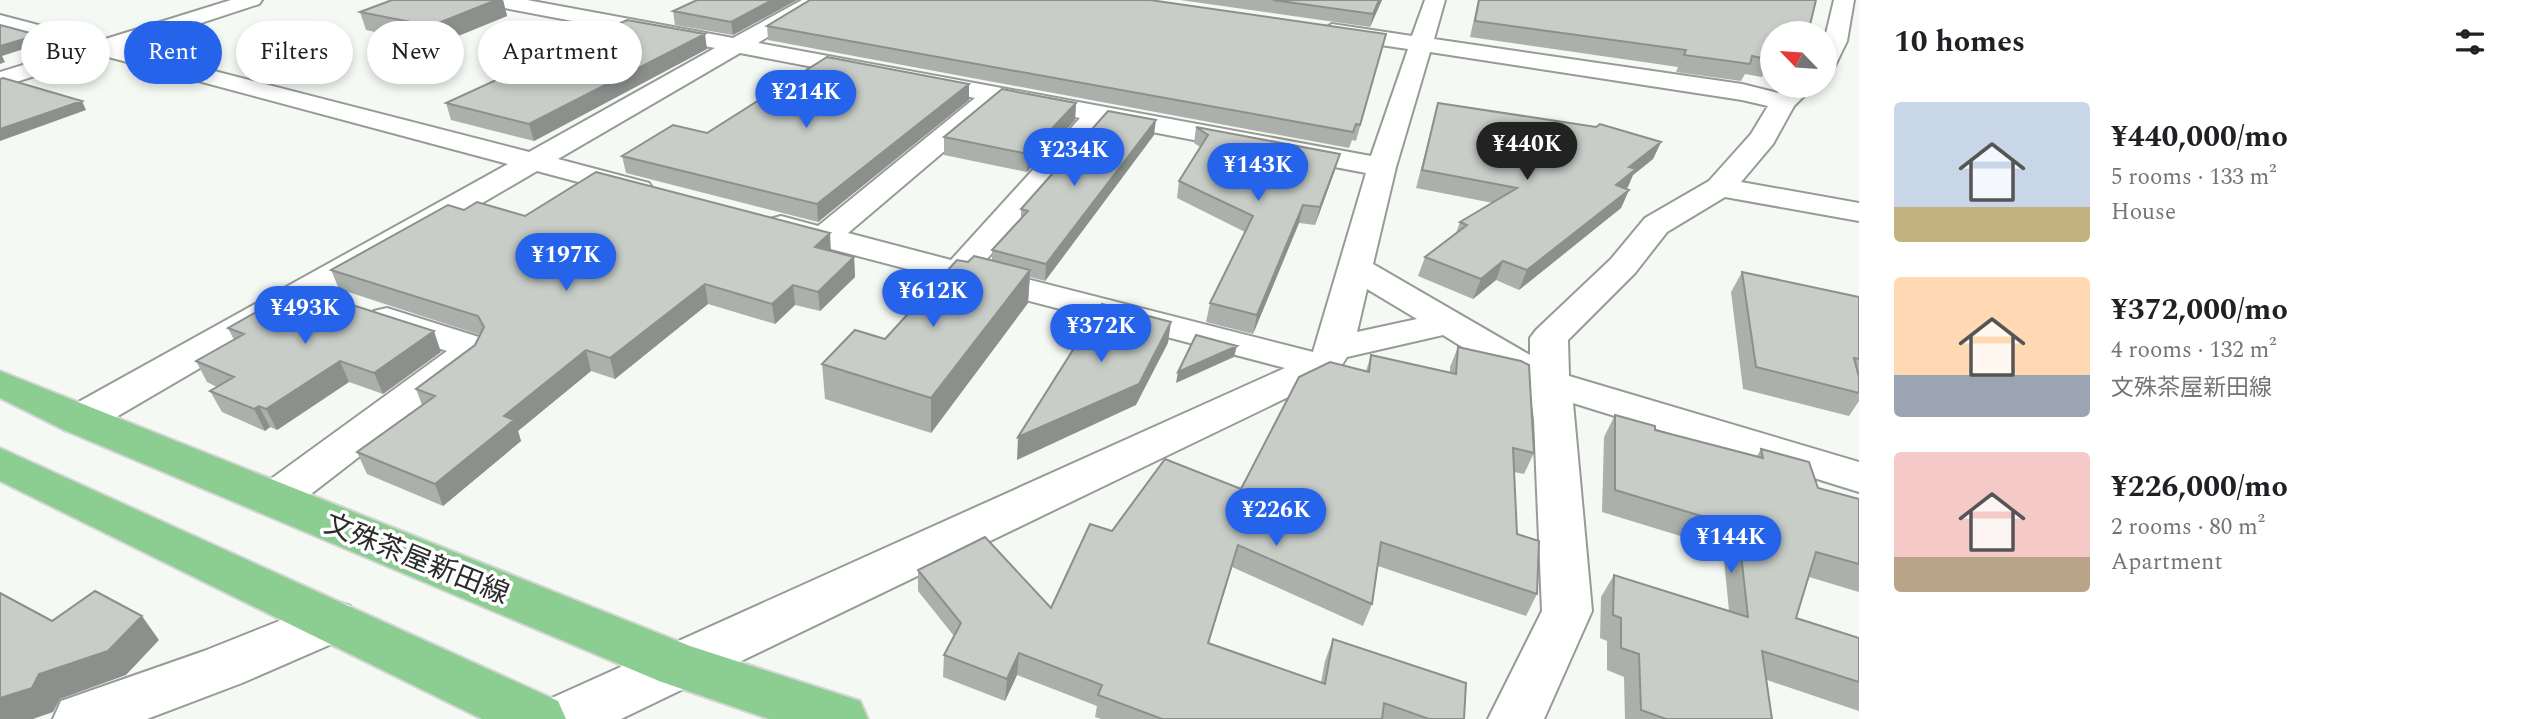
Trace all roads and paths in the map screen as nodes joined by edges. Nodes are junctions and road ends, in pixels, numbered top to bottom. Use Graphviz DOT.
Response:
graph roads {
  1 [pos="252,0"];
  2 [pos="494,0"];
  3 [pos="817,0"];
  4 [pos="1435,0"];
  5 [pos="1844,0"];
  6 [pos="0,22"];
  7 [pos="21,27"];
  8 [pos="1306,27"];
  9 [pos="1838,31"];
  10 [pos="738,44"];
  11 [pos="110,45"];
  12 [pos="1422,45"];
  13 [pos="110,50"];
  14 [pos="21,73"];
  15 [pos="0,80"];
  16 [pos="996,93"];
  17 [pos="1760,93"];
  18 [pos="1789,98"];
  19 [pos="1099,113"];
  20 [pos="529,162"];
  21 [pos="1382,167"];
  22 [pos="1720,187"];
  23 [pos="663,196"];
  24 [pos="1859,212"];
  25 [pos="757,220"];
  26 [pos="824,237"];
  27 [pos="1355,267"];
  28 [pos="958,272"];
  29 [pos="302,292"];
  30 [pos="1449,323"];
  31 [pos="1328,357"];
  32 [pos="0,383"];
  33 [pos="1549,383"];
  34 [pos="79,420"];
  35 [pos="0,463"];
  36 [pos="1859,477"];
  37 [pos="273,500"];
  38 [pos="332,621"];
  39 [pos="678,665"];
  40 [pos="81,719"];
  41 [pos="538,719"];
  42 [pos="565,719"];
  43 [pos="840,719"];
  44 [pos="1516,719"];
  1 -- 11 [label="street"];
  2 -- 10 [label="street"];
  3 -- 10 [label="street"];
  4 -- 12 [label="street"];
  5 -- 9 [label="street"];
  6 -- 7 [label="street"];
  8 -- 12 [label="street"];
  10 -- 16 [label="street"];
  10 -- 20 [label="street"];
  12 -- 17 [label="street"];
  12 -- 21 [label="street"];
  13 -- 20 [label="street"];
  14 -- 15 [label="street"];
  16 -- 19 [label="street"];
  16 -- 26 [label="street"];
  18 -- 22 [label="street"];
  19 -- 21 [label="street"];
  19 -- 28 [label="street"];
  20 -- 23 [label="street"];
  20 -- 29 [label="street"];
  21 -- 27 [label="street"];
  22 -- 24 [label="street"];
  22 -- 33 [label="street"];
  25 -- 26 [label="street"];
  26 -- 28 [label="street"];
  27 -- 30 [label="street"];
  27 -- 31 [label="street"];
  28 -- 31 [label="street"];
  29 -- 34 [label="street"];
  29 -- 37 [label="street"];
  30 -- 31 [label="street"];
  30 -- 33 [label="street"];
  31 -- 39 [label="street"];
  32 -- 34 [label="main road, 文殊茶屋新田線"];
  33 -- 36 [label="street"];
  33 -- 44 [label="street"];
  34 -- 37 [label="main road, 文殊茶屋新田線"];
  35 -- 38 [label="main road"];
  37 -- 39 [label="main road, 文殊茶屋新田線"];
  38 -- 40 [label="street"];
  38 -- 41 [label="main road"];
  39 -- 42 [label="street"];
  39 -- 43 [label="main road, 文殊茶屋新田線"];
}
